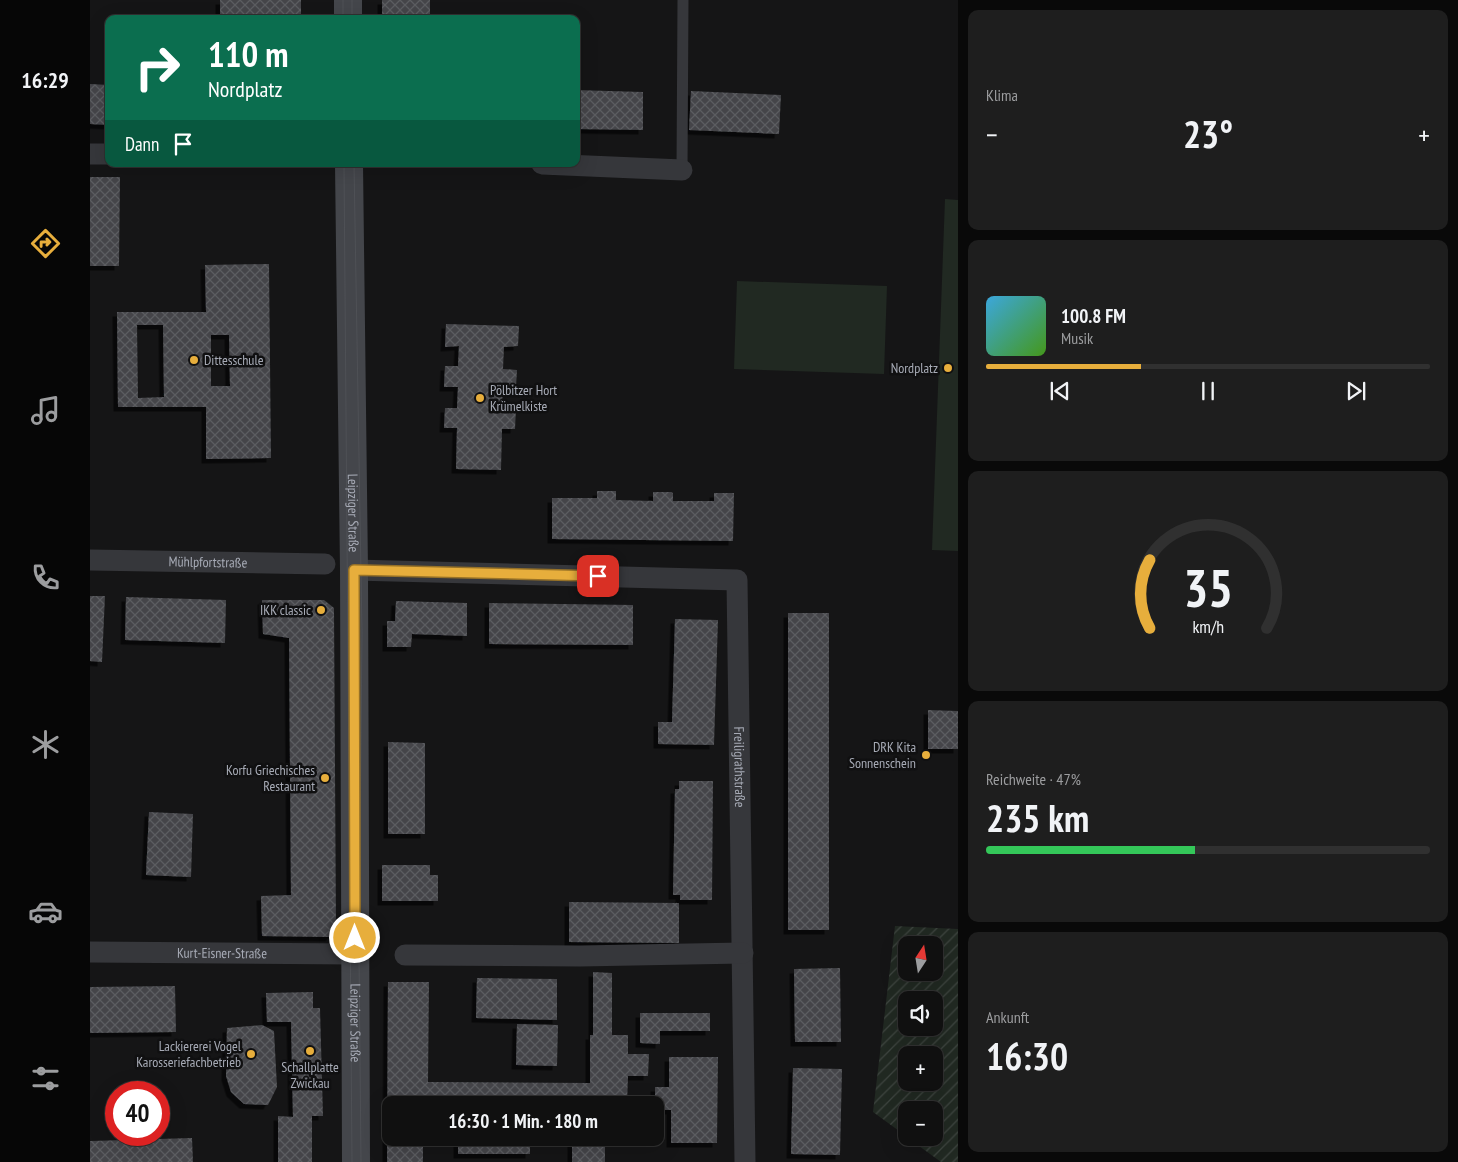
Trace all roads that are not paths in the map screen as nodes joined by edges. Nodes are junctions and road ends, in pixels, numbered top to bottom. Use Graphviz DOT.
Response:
graph roads {
  1 [pos="348,0"];
  2 [pos="683,0"];
  3 [pos="348,15"];
  4 [pos="90,154"];
  5 [pos="105,154"];
  6 [pos="580,166"];
  7 [pos="349,167"];
  8 [pos="682,170"];
  9 [pos="90,560"];
  10 [pos="325,564"];
  11 [pos="354,570"];
  12 [pos="90,952"];
  13 [pos="743,953"];
  14 [pos="355,954"];
  15 [pos="404,955"];
  16 [pos="356,1162"];
  17 [pos="745,1162"];
  1 -- 3 [label="street"];
  2 -- 8 [label="lane"];
  4 -- 5 [label="street"];
  6 -- 8 [label="street"];
  7 -- 11 [label="street, Leipziger Straße"];
  9 -- 10 [label="street, Mühlpfortstraße"];
  11 -- 13 [label="street, Freiligrathstraße"];
  11 -- 14 [label="street, Leipziger Straße"];
  12 -- 14 [label="street, Kurt-Eisner-Straße"];
  13 -- 15 [label="street"];
  13 -- 17 [label="street, Freiligrathstraße"];
  14 -- 16 [label="street, Leipziger Straße"];
}
